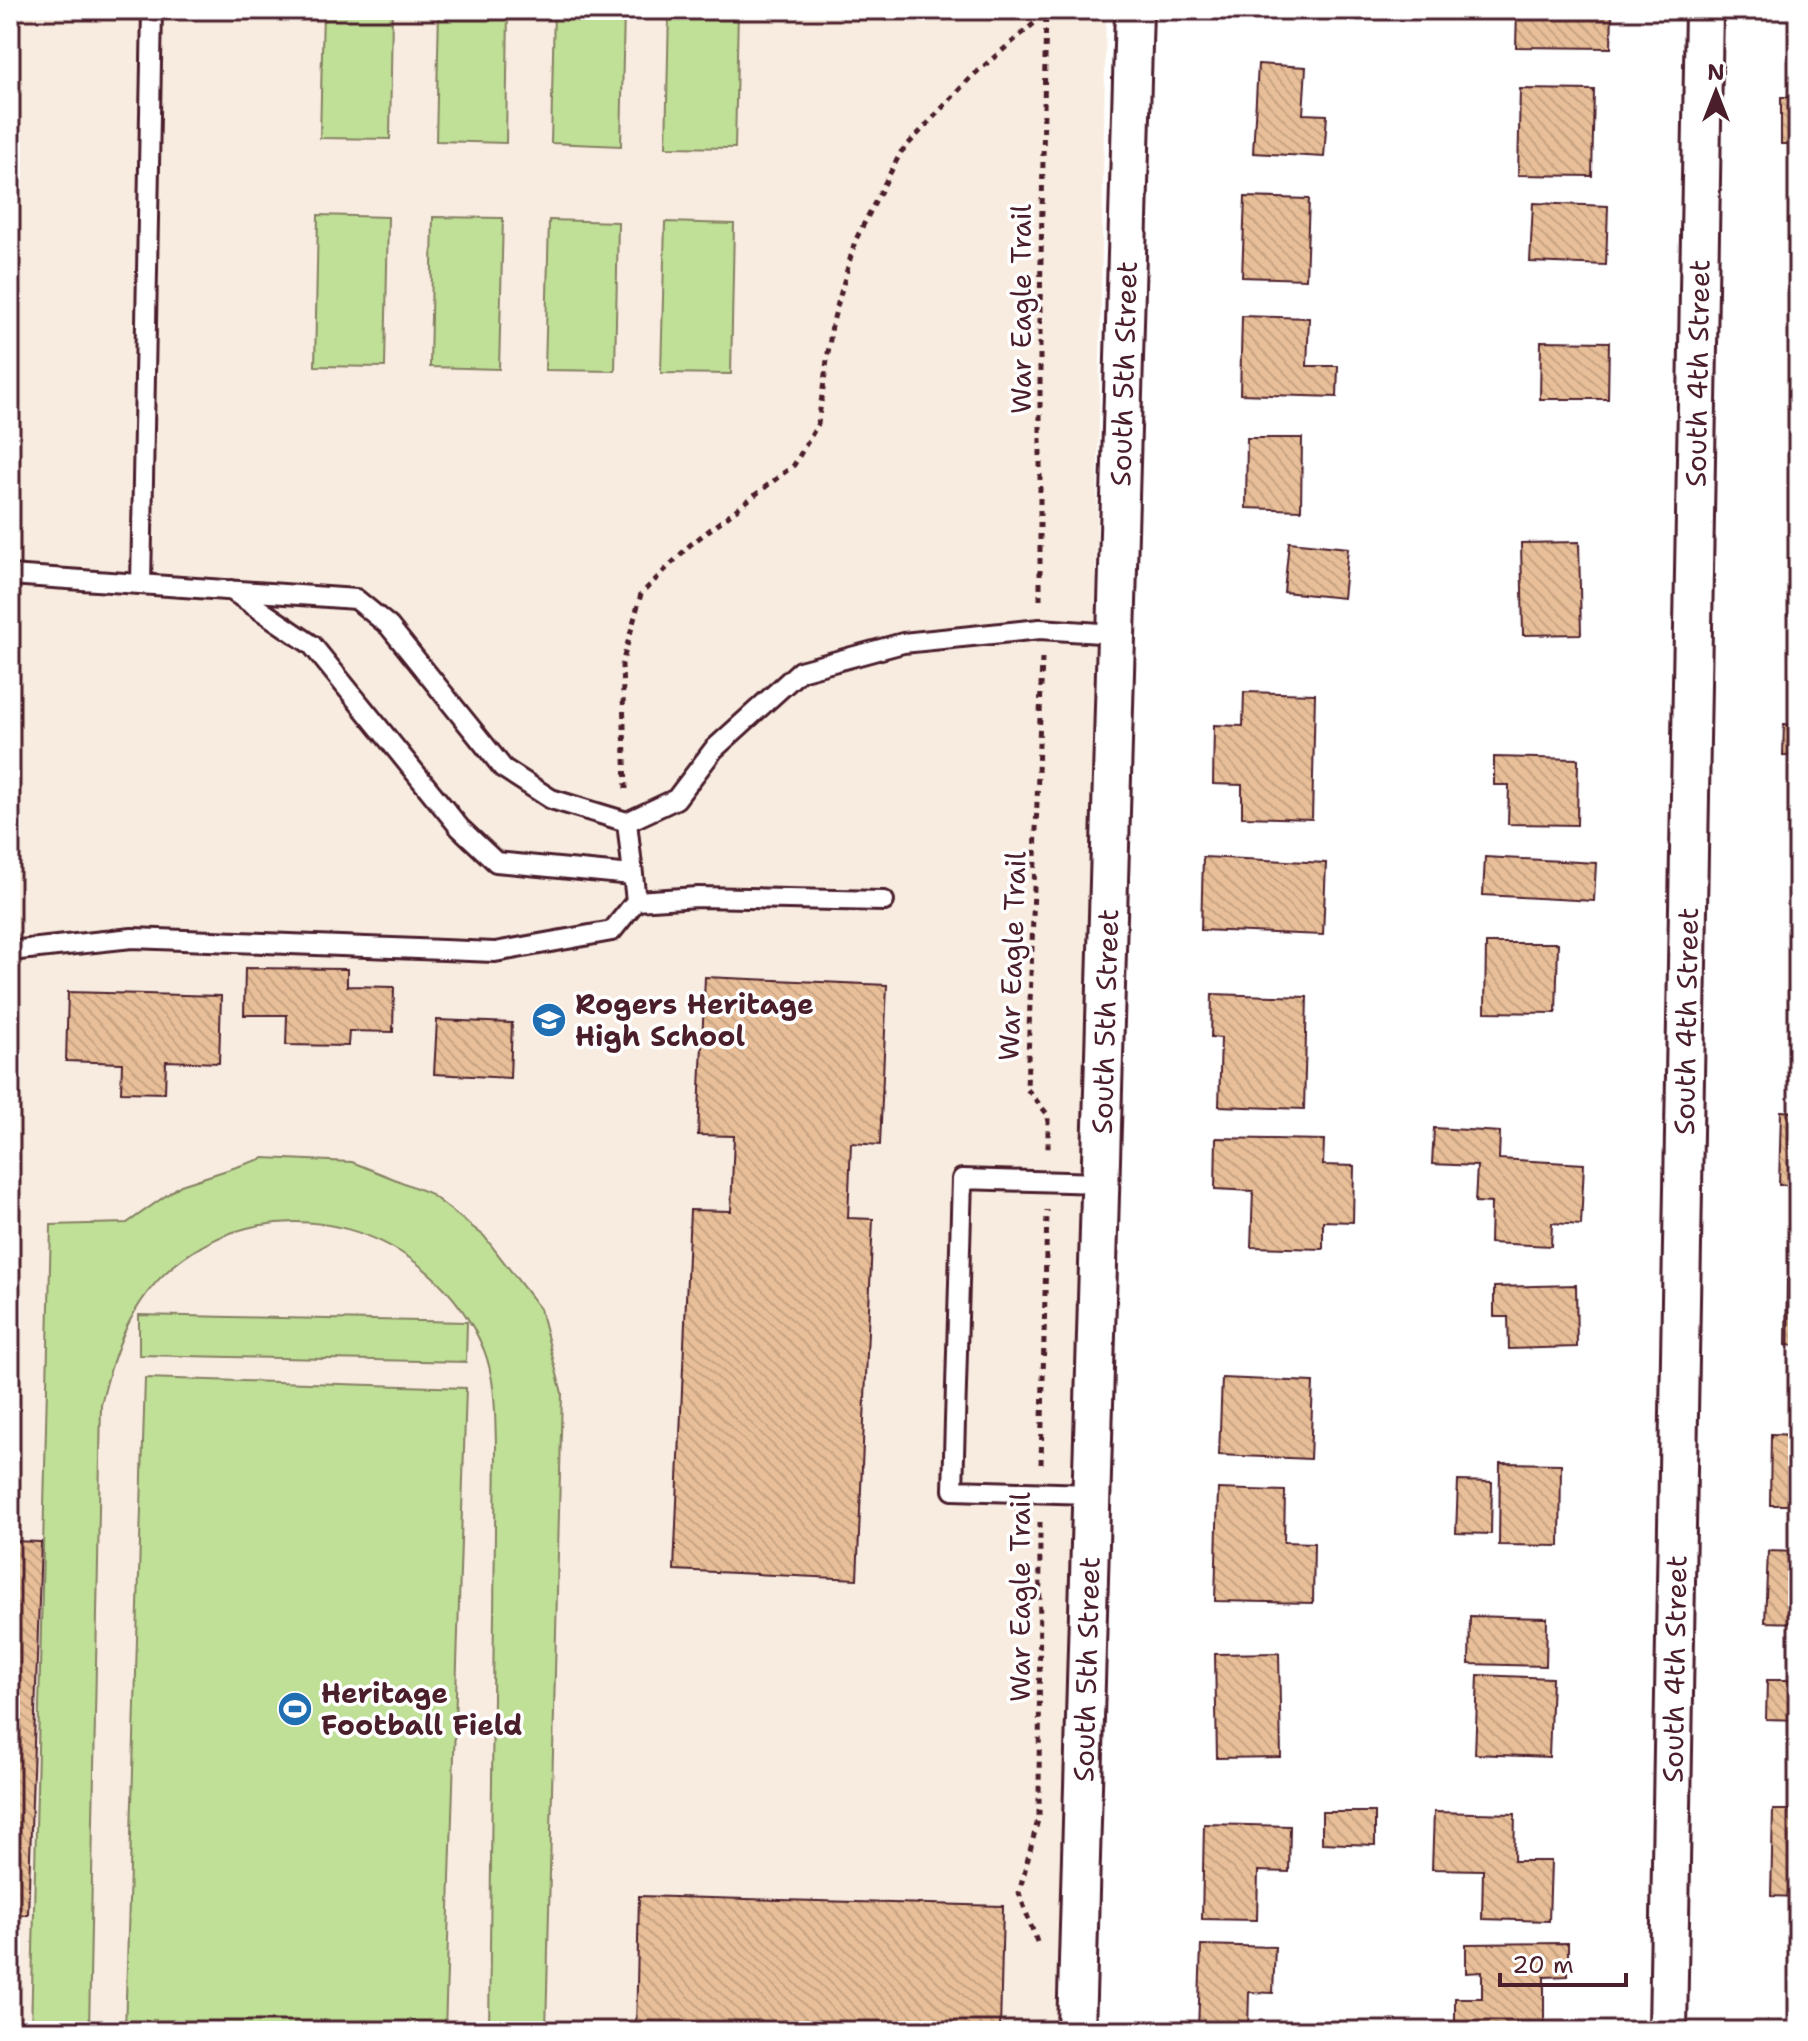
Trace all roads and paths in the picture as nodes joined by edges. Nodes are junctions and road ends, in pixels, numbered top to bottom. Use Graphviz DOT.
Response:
graph roads {
  1 [pos="152,10"];
  2 [pos="1134,10"];
  3 [pos="1704,10"];
  4 [pos="1046,12"];
  5 [pos="10,575"];
  6 [pos="141,584"];
  7 [pos="231,590"];
  8 [pos="1040,629"];
  9 [pos="1115,634"];
  10 [pos="627,822"];
  11 [pos="632,875"];
  12 [pos="636,901"];
  13 [pos="884,901"];
  14 [pos="10,951"];
  15 [pos="1047,1182"];
  16 [pos="1100,1183"];
  17 [pos="1040,1493"];
  18 [pos="1091,1494"];
  19 [pos="1038,1946"];
  20 [pos="1076,2031"];
  21 [pos="1668,2031"];
  1 -- 6 [label="lane"];
  2 -- 9 [label="street, South 5th Street"];
  3 -- 21 [label="street, South 4th Street"];
  4 -- 8 [label="path, War Eagle Trail"];
  4 -- 10 [label="path, War Eagle Trail"];
  5 -- 6 [label="lane"];
  6 -- 7 [label="lane"];
  7 -- 10 [label="lane"];
  7 -- 11 [label="lane"];
  8 -- 9 [label="lane"];
  8 -- 10 [label="lane"];
  8 -- 15 [label="path, War Eagle Trail"];
  9 -- 16 [label="street, South 5th Street"];
  10 -- 11 [label="lane"];
  11 -- 12 [label="lane"];
  12 -- 13 [label="lane"];
  12 -- 14 [label="lane"];
  15 -- 16 [label="lane"];
  15 -- 17 [label="path, War Eagle Trail"];
  15 -- 17 [label="lane"];
  16 -- 18 [label="street, South 5th Street"];
  17 -- 18 [label="lane"];
  17 -- 19 [label="path, War Eagle Trail"];
  18 -- 20 [label="street, South 5th Street"];
}
